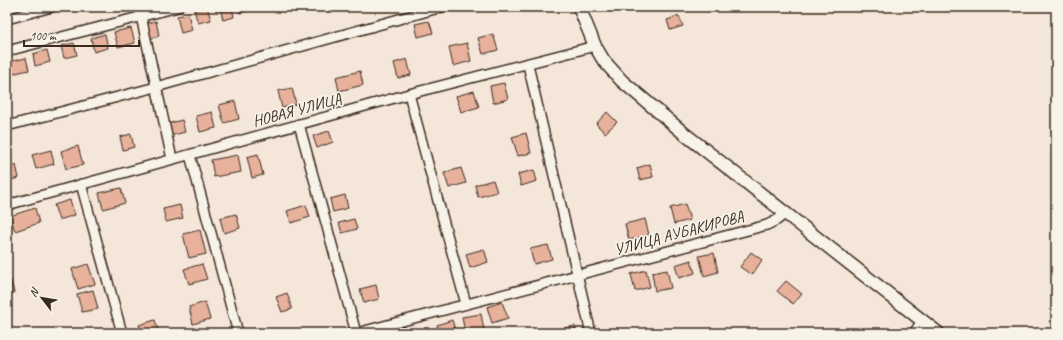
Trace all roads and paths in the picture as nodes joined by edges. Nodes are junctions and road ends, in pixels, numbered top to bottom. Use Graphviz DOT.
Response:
graph roads {
  1 [pos="52,7"];
  2 [pos="139,7"];
  3 [pos="178,7"];
  4 [pos="442,7"];
  5 [pos="579,7"];
  6 [pos="141,17"];
  7 [pos="7,19"];
  8 [pos="595,46"];
  9 [pos="7,51"];
  10 [pos="528,65"];
  11 [pos="156,87"];
  12 [pos="409,94"];
  13 [pos="299,124"];
  14 [pos="7,126"];
  15 [pos="190,155"];
  16 [pos="172,159"];
  17 [pos="81,184"];
  18 [pos="7,205"];
  19 [pos="786,213"];
  20 [pos="577,275"];
  21 [pos="466,304"];
  22 [pos="922,321"];
  23 [pos="122,333"];
  24 [pos="238,333"];
  25 [pos="357,333"];
  26 [pos="591,333"];
  27 [pos="914,333"];
  28 [pos="938,333"];
  1 -- 7 [label="street"];
  2 -- 6 [label="street"];
  3 -- 6 [label="street"];
  4 -- 11 [label="street"];
  5 -- 8 [label="main road"];
  6 -- 9 [label="street"];
  6 -- 11 [label="street"];
  8 -- 10 [label="street, НОВАЯ УЛИЦА"];
  8 -- 19 [label="main road"];
  10 -- 12 [label="street, НОВАЯ УЛИЦА"];
  10 -- 20 [label="street"];
  11 -- 14 [label="street"];
  11 -- 16 [label="street"];
  12 -- 13 [label="street, НОВАЯ УЛИЦА"];
  12 -- 21 [label="street"];
  13 -- 15 [label="street, НОВАЯ УЛИЦА"];
  13 -- 25 [label="street"];
  15 -- 16 [label="street, НОВАЯ УЛИЦА"];
  15 -- 24 [label="street"];
  16 -- 17 [label="street, НОВАЯ УЛИЦА"];
  17 -- 18 [label="street, НОВАЯ УЛИЦА"];
  17 -- 23 [label="street"];
  19 -- 20 [label="street, УЛИЦА АУБАКИРОВА"];
  19 -- 22 [label="main road"];
  20 -- 21 [label="street, УЛИЦА АУБАКИРОВА"];
  20 -- 26 [label="street"];
  21 -- 25 [label="street, УЛИЦА АУБАКИРОВА"];
  22 -- 27 [label="street"];
  22 -- 28 [label="main road"];
}
